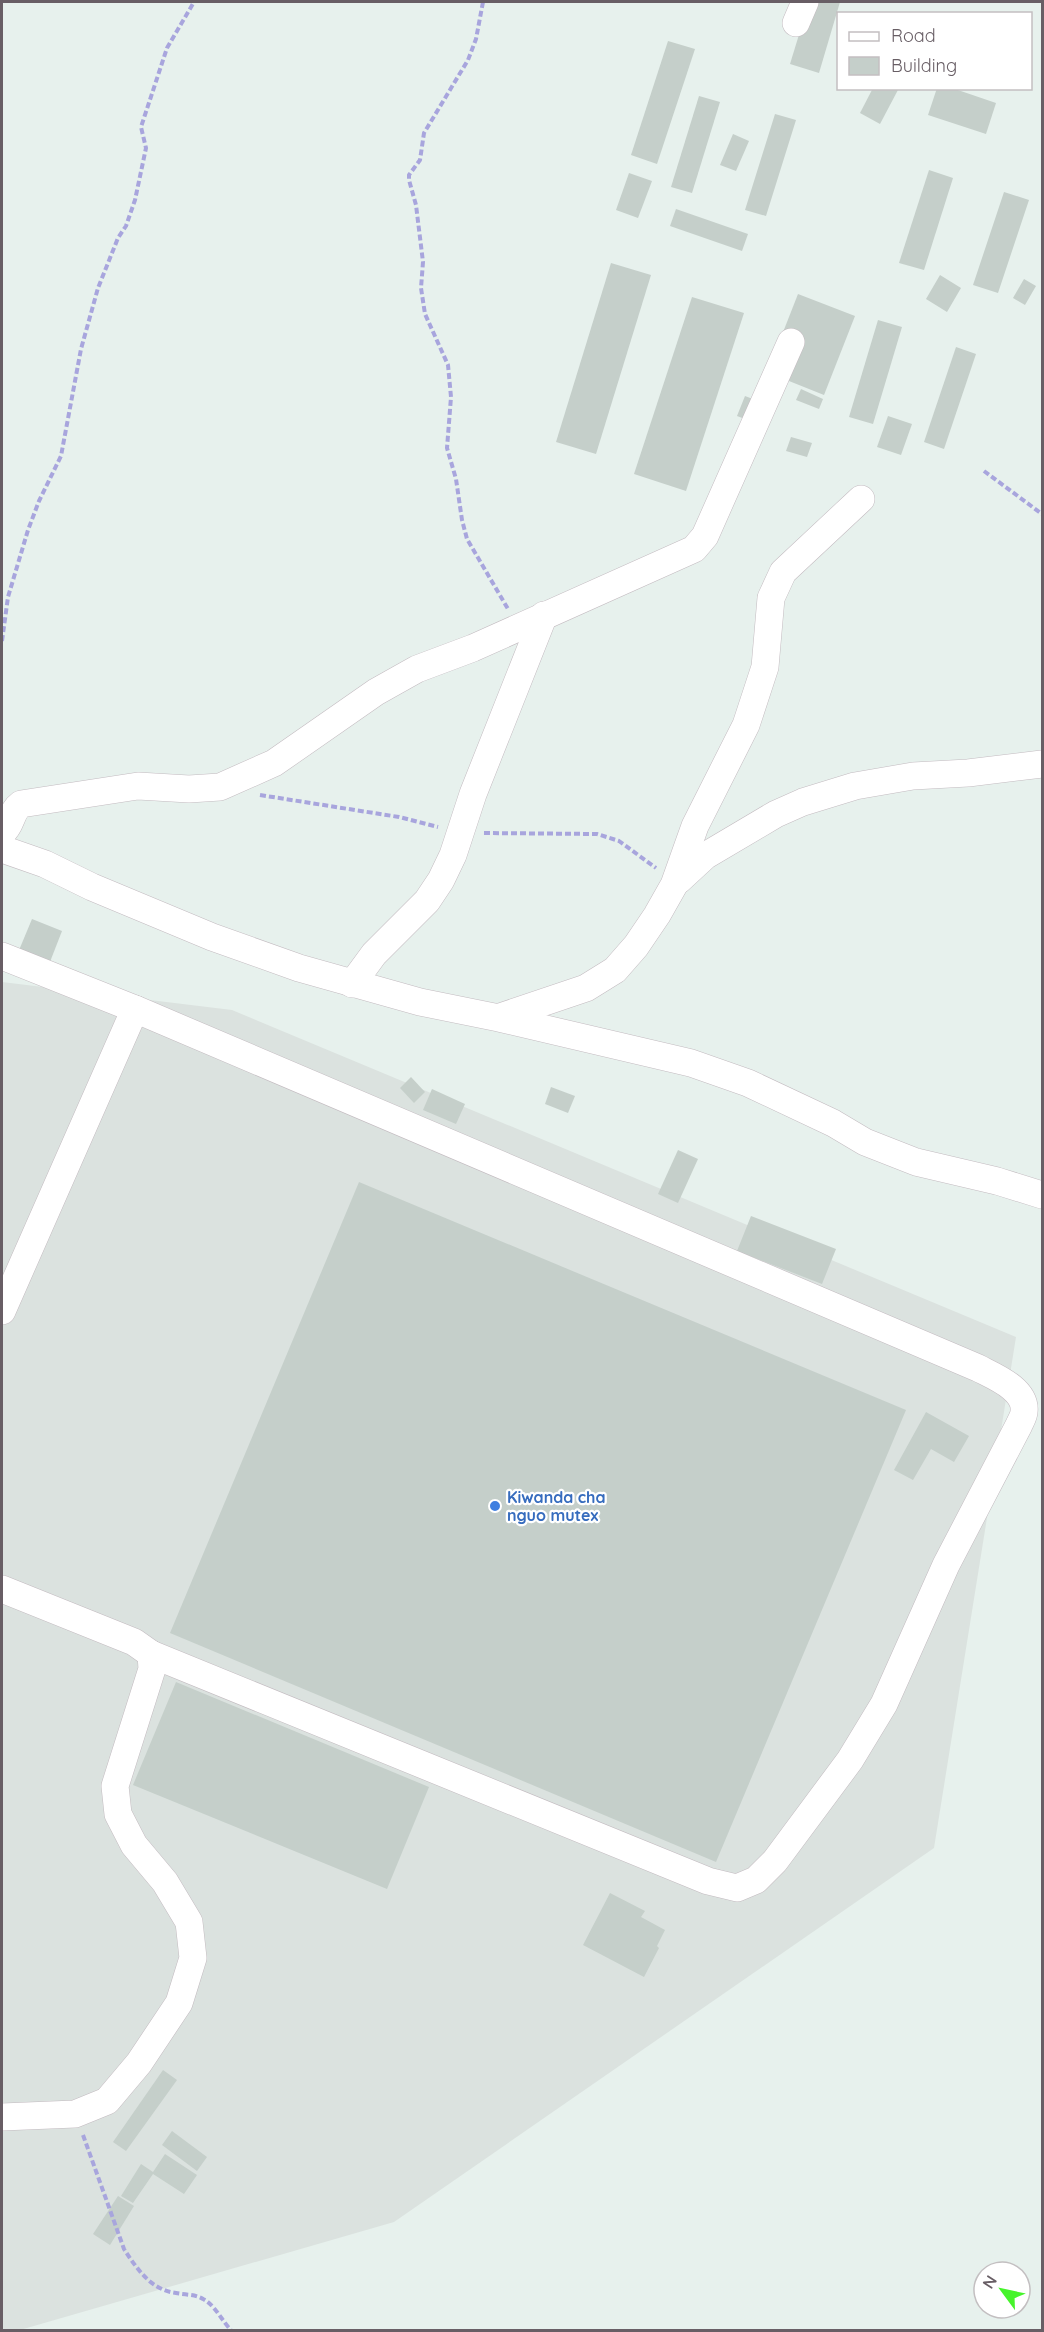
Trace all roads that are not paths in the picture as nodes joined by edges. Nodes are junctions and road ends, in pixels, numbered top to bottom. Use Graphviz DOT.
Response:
graph roads {
  1 [pos="791,342"];
  2 [pos="861,499"];
  3 [pos="544,615"];
  4 [pos="1042,764"];
  5 [pos="2,833"];
  6 [pos="2,849"];
  7 [pos="674,885"];
  8 [pos="2,956"];
  9 [pos="352,984"];
  10 [pos="135,1009"];
  11 [pos="499,1018"];
  12 [pos="1042,1195"];
  13 [pos="2,1311"];
  14 [pos="2,1589"];
  15 [pos="151,1654"];
  16 [pos="2,2116"];
  1 -- 3 [label="street"];
  2 -- 7 [label="street"];
  3 -- 5 [label="street"];
  3 -- 9 [label="street"];
  4 -- 7 [label="street"];
  6 -- 9 [label="street"];
  7 -- 11 [label="street"];
  8 -- 10 [label="street"];
  9 -- 11 [label="street"];
  10 -- 13 [label="street"];
  10 -- 15 [label="street"];
  11 -- 12 [label="street"];
  14 -- 15 [label="street"];
  15 -- 16 [label="street"];
}
